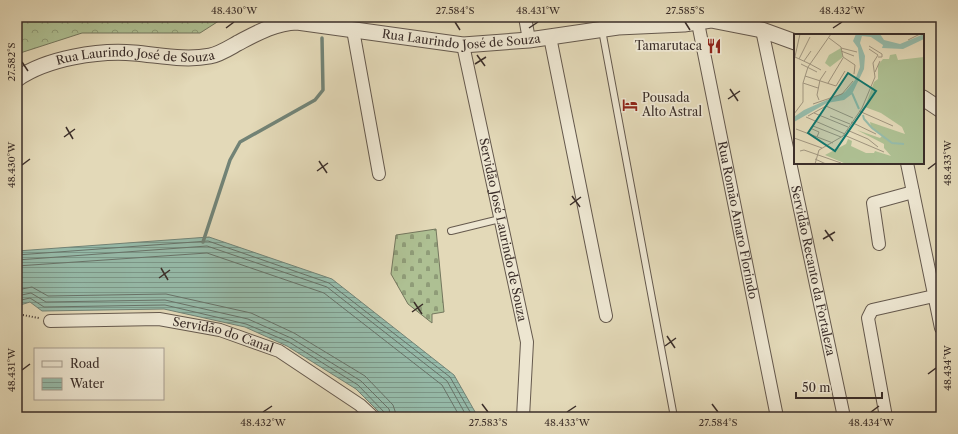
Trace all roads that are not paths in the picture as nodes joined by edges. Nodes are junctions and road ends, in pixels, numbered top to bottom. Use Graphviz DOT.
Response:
graph roads {
  1 [pos="525,17"];
  2 [pos="712,20"];
  3 [pos="634,22"];
  4 [pos="348,25"];
  5 [pos="602,29"];
  6 [pos="762,30"];
  7 [pos="550,37"];
  8 [pos="529,40"];
  9 [pos="794,42"];
  10 [pos="463,45"];
  11 [pos="17,79"];
  12 [pos="924,99"];
  13 [pos="941,110"];
  14 [pos="907,164"];
  15 [pos="379,174"];
  16 [pos="913,192"];
  17 [pos="500,219"];
  18 [pos="450,231"];
  19 [pos="879,244"];
  20 [pos="934,296"];
  21 [pos="606,316"];
  22 [pos="50,321"];
  23 [pos="941,328"];
  24 [pos="373,417"];
  25 [pos="523,417"];
  26 [pos="674,417"];
  27 [pos="777,417"];
  28 [pos="844,417"];
  29 [pos="886,417"];
  1 -- 8 [label="street"];
  2 -- 3 [label="street, Rua Laurindo José de Souza"];
  2 -- 6 [label="street, Rua Laurindo José de Souza"];
  2 -- 27 [label="street, Rua Romão Amaro Florindo"];
  3 -- 5 [label="street, Rua Laurindo José de Souza"];
  4 -- 10 [label="street, Rua Laurindo José de Souza"];
  4 -- 11 [label="street, Rua Laurindo José de Souza"];
  4 -- 15 [label="street"];
  5 -- 7 [label="street, Rua Laurindo José de Souza"];
  5 -- 26 [label="lane"];
  6 -- 9 [label="street, Rua Laurindo José de Souza"];
  6 -- 28 [label="street, Servidão Recanto da Fortaleza"];
  7 -- 8 [label="street, Rua Laurindo José de Souza"];
  7 -- 21 [label="street"];
  8 -- 10 [label="street, Rua Laurindo José de Souza"];
  10 -- 17 [label="street, Servidão José Laurindo de Souza"];
  12 -- 13 [label="street"];
  14 -- 16 [label="street"];
  16 -- 19 [label="street"];
  16 -- 20 [label="street"];
  17 -- 18 [label="lane"];
  17 -- 25 [label="street, Servidão José Laurindo de Souza"];
  20 -- 23 [label="street"];
  20 -- 29 [label="street"];
  22 -- 24 [label="street, Servidão do Canal"];
}
